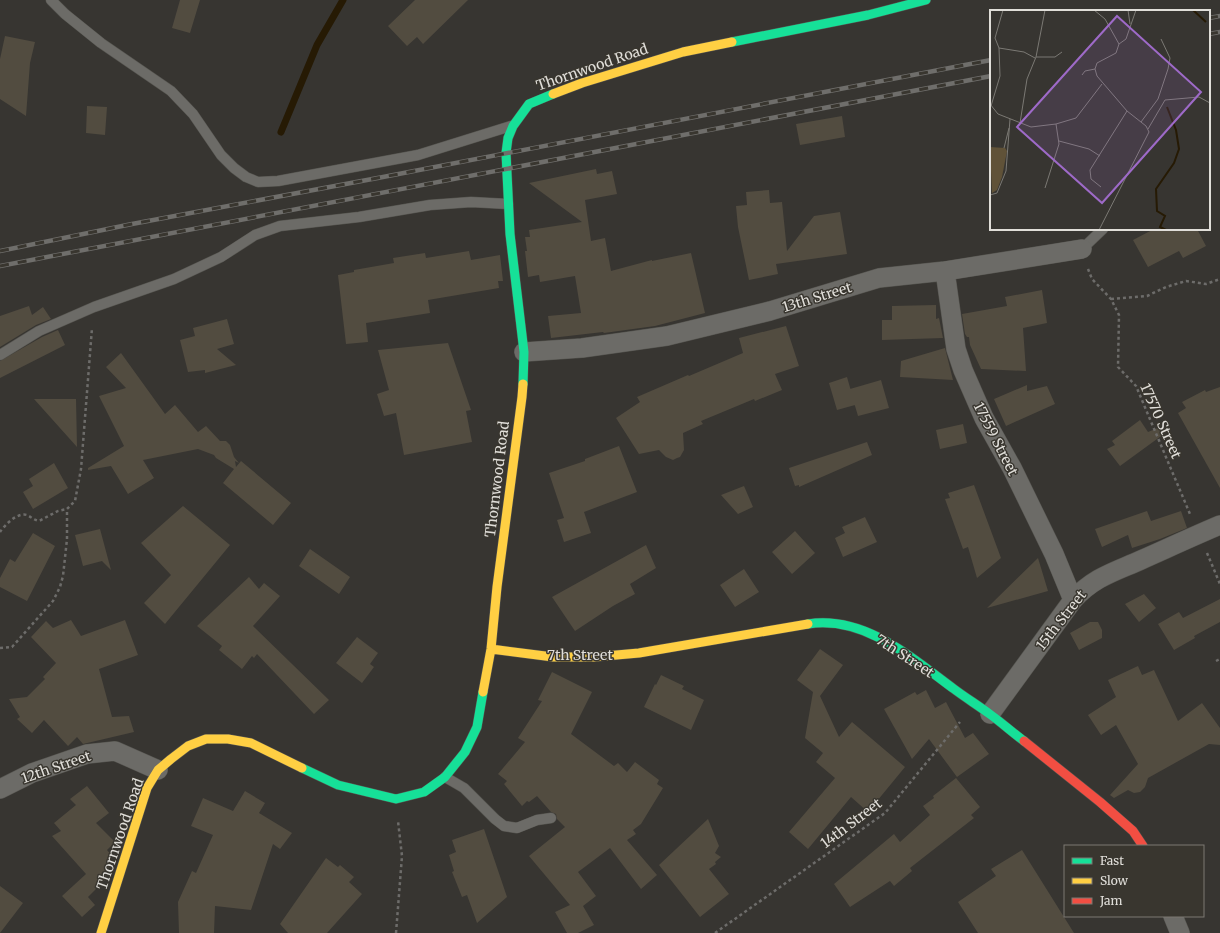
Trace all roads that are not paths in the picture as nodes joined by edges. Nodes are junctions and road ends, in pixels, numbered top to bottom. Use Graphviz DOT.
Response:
graph roads {
  1 [pos="50,0"];
  2 [pos="926,0"];
  3 [pos="513,126"];
  4 [pos="508,204"];
  5 [pos="1102,230"];
  6 [pos="1082,249"];
  7 [pos="945,271"];
  8 [pos="524,352"];
  9 [pos="0,355"];
  10 [pos="1220,524"];
  11 [pos="1073,600"];
  12 [pos="491,649"];
  13 [pos="983,709"];
  14 [pos="158,770"];
  15 [pos="445,777"];
  16 [pos="0,790"];
  17 [pos="551,818"];
  18 [pos="1142,845"];
  19 [pos="1173,917"];
  20 [pos="101,933"];
  21 [pos="1180,933"];
  1 -- 3 [label="lane"];
  2 -- 3 [label="street, Thornwood Road"];
  3 -- 4 [label="street, Thornwood Road"];
  4 -- 8 [label="street, Thornwood Road"];
  4 -- 9 [label="lane"];
  5 -- 6 [label="lane"];
  6 -- 7 [label="street, 13th Street"];
  7 -- 8 [label="street, 13th Street"];
  7 -- 11 [label="street, 17559 Street"];
  8 -- 12 [label="street, Thornwood Road"];
  10 -- 11 [label="street, 15th Street"];
  11 -- 13 [label="street, 15th Street"];
  12 -- 13 [label="street, 7th Street"];
  12 -- 15 [label="street, Thornwood Road"];
  13 -- 18 [label="street, 7th Street"];
  14 -- 15 [label="street, Thornwood Road"];
  14 -- 16 [label="street, 12th Street"];
  14 -- 20 [label="street, Thornwood Road"];
  15 -- 17 [label="lane"];
  19 -- 21 [label="street"];
}
